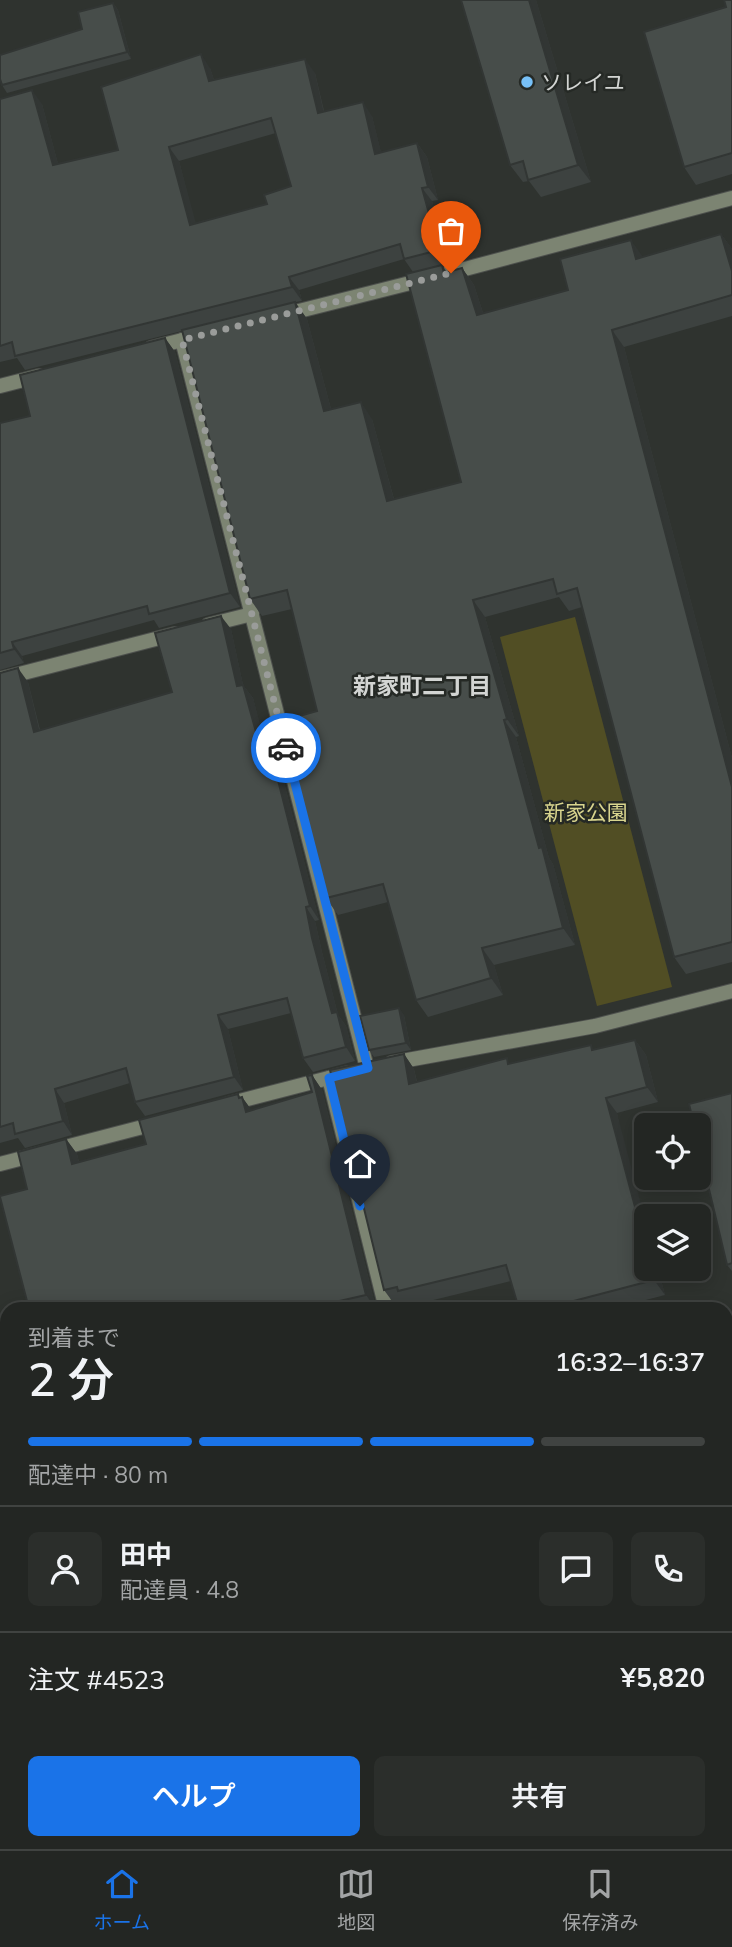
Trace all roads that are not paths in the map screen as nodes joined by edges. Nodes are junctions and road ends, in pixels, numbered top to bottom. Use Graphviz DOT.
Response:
graph roads {
  1 [pos="732,198"];
  2 [pos="263,320"];
  3 [pos="223,330"];
  4 [pos="182,340"];
  5 [pos="130,353"];
  6 [pos="52,373"];
  7 [pos="0,386"];
  8 [pos="252,614"];
  9 [pos="0,679"];
  10 [pos="732,991"];
  11 [pos="368,1068"];
  12 [pos="329,1078"];
  13 [pos="209,1109"];
  14 [pos="169,1120"];
  15 [pos="0,1164"];
  16 [pos="384,1302"];
  1 -- 2 [label="street"];
  3 -- 4 [label="street"];
  4 -- 5 [label="street"];
  4 -- 8 [label="street"];
  6 -- 7 [label="street"];
  8 -- 9 [label="street"];
  8 -- 11 [label="street"];
  10 -- 11 [label="street"];
  11 -- 12 [label="street"];
  12 -- 13 [label="street"];
  12 -- 16 [label="street"];
  14 -- 15 [label="street"];
}
